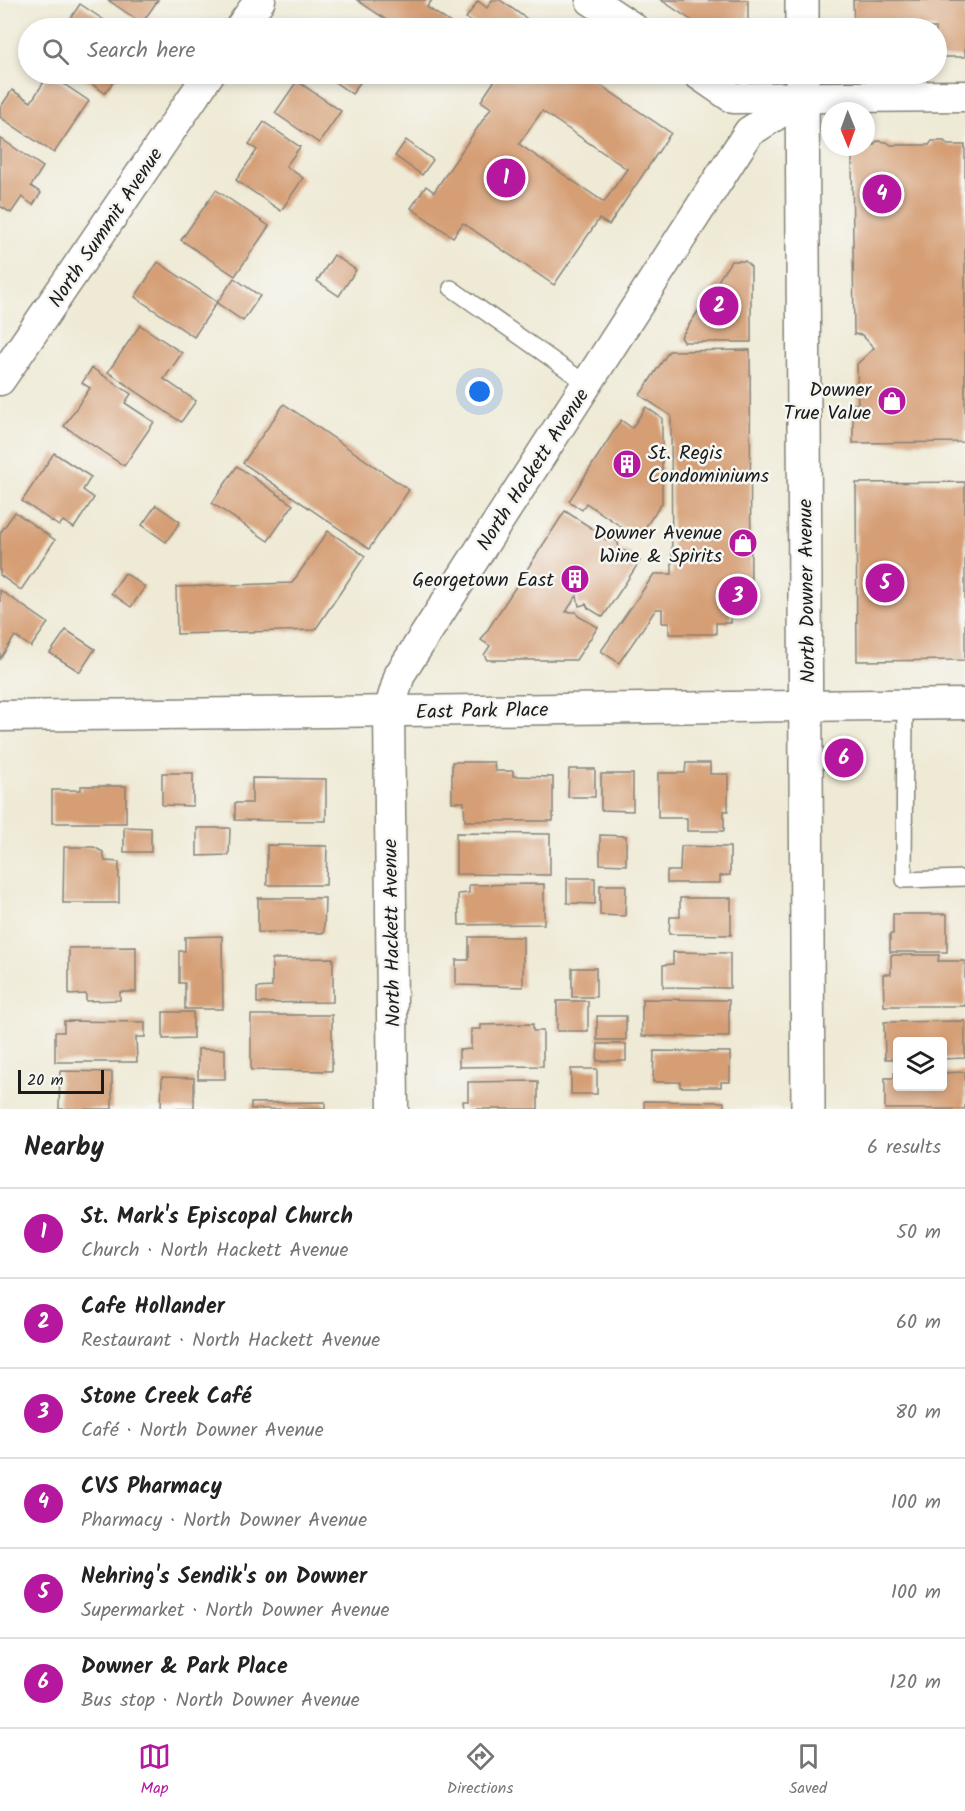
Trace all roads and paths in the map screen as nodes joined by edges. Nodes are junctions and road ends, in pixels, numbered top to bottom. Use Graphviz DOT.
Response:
graph roads {
  1 [pos="260,0"];
  2 [pos="591,0"];
  3 [pos="802,0"];
  4 [pos="247,18"];
  5 [pos="618,18"];
  6 [pos="802,18"];
  7 [pos="202,84"];
  8 [pos="713,84"];
  9 [pos="802,86"];
  10 [pos="965,96"];
  11 [pos="451,288"];
  12 [pos="0,380"];
  13 [pos="587,384"];
  14 [pos="965,704"];
  15 [pos="807,705"];
  16 [pos="905,705"];
  17 [pos="389,711"];
  18 [pos="0,716"];
  19 [pos="965,878"];
  20 [pos="393,1109"];
  21 [pos="808,1109"];
  1 -- 4 [label="street"];
  2 -- 5 [label="street"];
  3 -- 6 [label="street"];
  7 -- 12 [label="street, North Summit Avenue"];
  8 -- 9 [label="street"];
  9 -- 10 [label="street"];
  9 -- 13 [label="street, North Hackett Avenue"];
  9 -- 15 [label="street, North Downer Avenue"];
  11 -- 13 [label="lane"];
  13 -- 17 [label="street, North Hackett Avenue"];
  14 -- 16 [label="street, East Park Place"];
  15 -- 16 [label="street, East Park Place"];
  15 -- 17 [label="street, East Park Place"];
  15 -- 21 [label="street, North Downer Avenue"];
  16 -- 19 [label="lane"];
  17 -- 18 [label="street, East Park Place"];
  17 -- 20 [label="street, North Hackett Avenue"];
}
